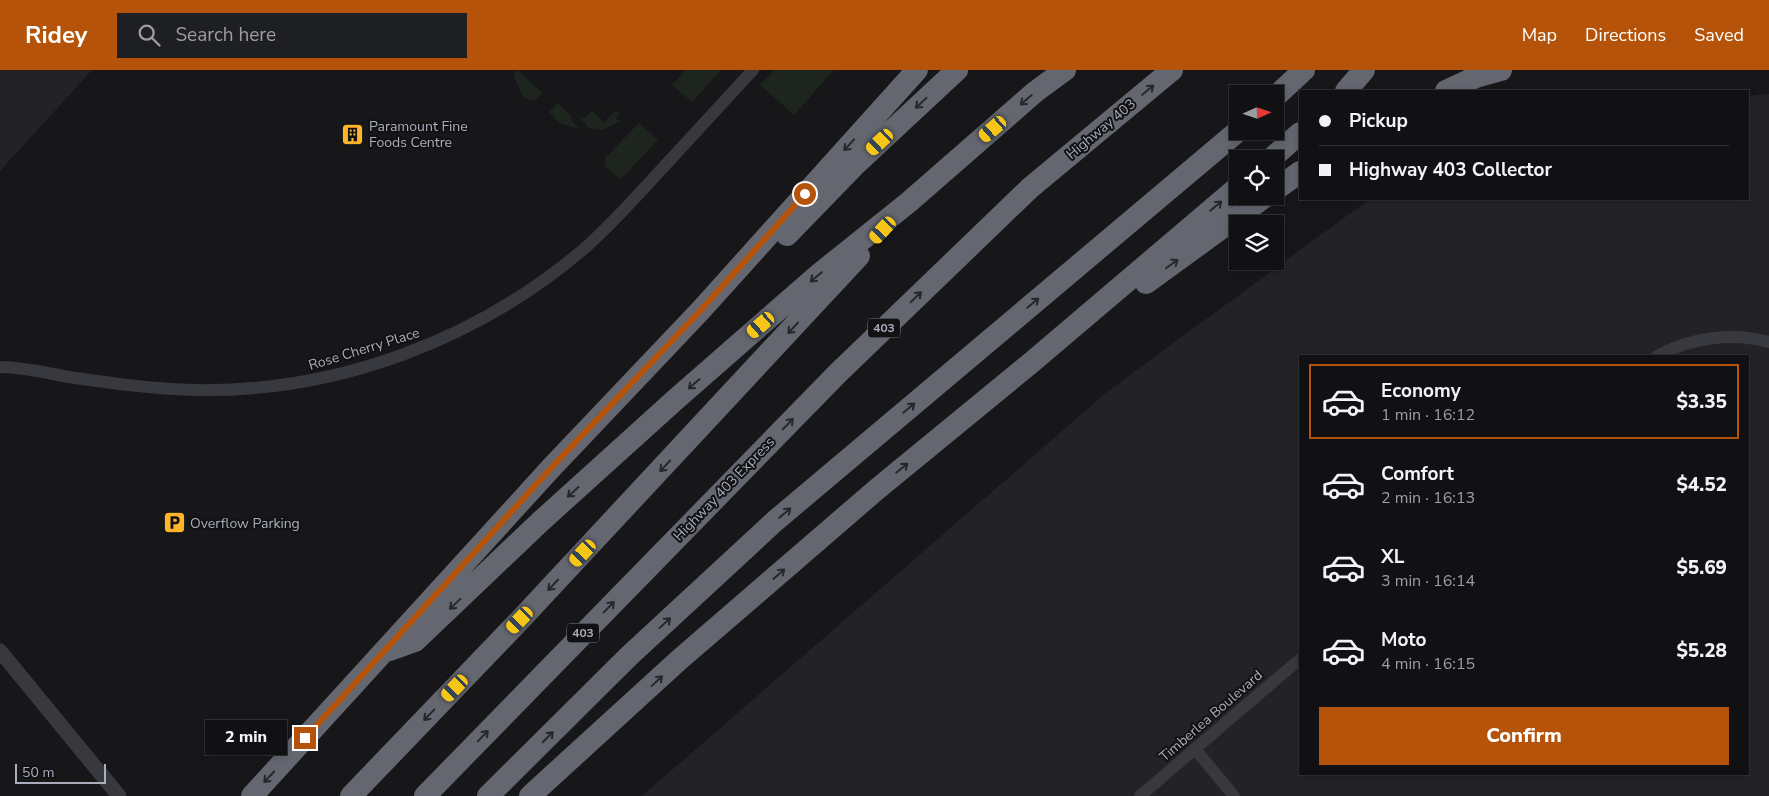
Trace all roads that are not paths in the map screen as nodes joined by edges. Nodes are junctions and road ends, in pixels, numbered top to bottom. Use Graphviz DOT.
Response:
graph roads {
  1 [pos="753,70"];
  2 [pos="917,70"];
  3 [pos="957,70"];
  4 [pos="1064,70"];
  5 [pos="1172,70"];
  6 [pos="1304,70"];
  7 [pos="1364,70"];
  8 [pos="1501,70"];
  9 [pos="1284,89"];
  10 [pos="1347,90"];
  11 [pos="1448,90"];
  12 [pos="1299,134"];
  13 [pos="1229,138"];
  14 [pos="1281,150"];
  15 [pos="1299,173"];
  16 [pos="1284,184"];
  17 [pos="1030,188"];
  18 [pos="1229,195"];
  19 [pos="908,202"];
  20 [pos="1253,205"];
  21 [pos="701,310"];
  22 [pos="1769,342"];
  23 [pos="1659,355"];
  24 [pos="1032,362"];
  25 [pos="0,367"];
  26 [pos="0,651"];
  27 [pos="385,651"];
  28 [pos="1299,660"];
  29 [pos="1196,749"];
  30 [pos="119,796"];
  31 [pos="252,796"];
  32 [pos="351,796"];
  33 [pos="425,796"];
  34 [pos="488,796"];
  35 [pos="530,796"];
  36 [pos="1140,796"];
  37 [pos="1234,796"];
  1 -- 25 [label="street, Rose Cherry Place"];
  2 -- 21 [label="highway, one-way"];
  3 -- 21 [label="highway, one-way"];
  4 -- 19 [label="highway, one-way"];
  17 -- 5 [label="highway, Highway 403 / 403, one-way"];
  6 -- 9 [label="highway"];
  7 -- 10 [label="highway"];
  8 -- 11 [label="highway"];
  12 -- 14 [label="highway"];
  34 -- 13 [label="highway, one-way"];
  15 -- 16 [label="highway"];
  33 -- 17 [label="highway, Highway 403 Express / 403, one-way"];
  24 -- 18 [label="highway, one-way"];
  19 -- 27 [label="highway, one-way"];
  19 -- 32 [label="highway, one-way"];
  24 -- 20 [label="highway, one-way"];
  21 -- 27 [label="highway"];
  22 -- 23 [label="street"];
  35 -- 24 [label="highway, one-way"];
  26 -- 30 [label="street"];
  27 -- 31 [label="highway, one-way"];
  28 -- 29 [label="street, Timberlea Boulevard"];
  29 -- 36 [label="street, Timberlea Boulevard"];
  29 -- 37 [label="street"];
}
